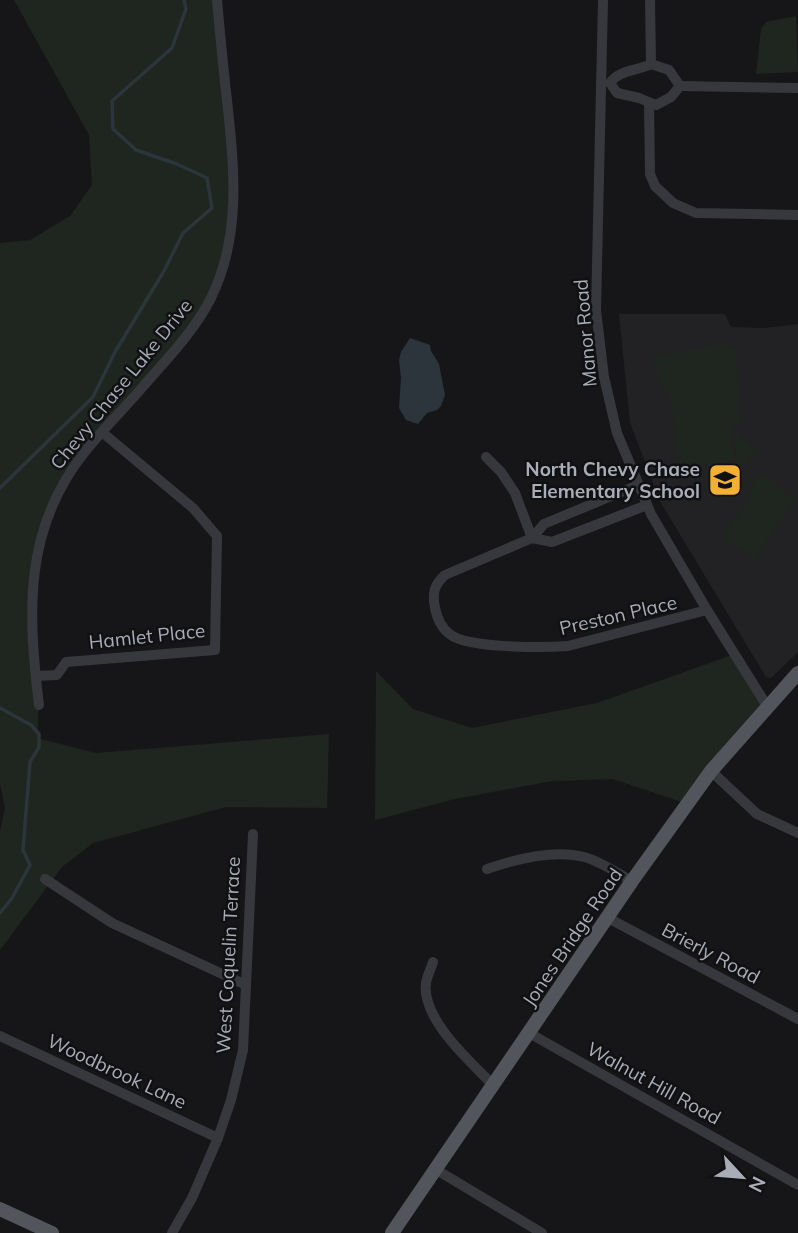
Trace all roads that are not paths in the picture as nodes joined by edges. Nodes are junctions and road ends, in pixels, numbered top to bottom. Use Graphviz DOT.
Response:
graph roads {
  1 [pos="217,0"];
  2 [pos="603,0"];
  3 [pos="650,0"];
  4 [pos="651,64"];
  5 [pos="606,83"];
  6 [pos="680,86"];
  7 [pos="798,88"];
  8 [pos="649,103"];
  9 [pos="798,215"];
  10 [pos="103,432"];
  11 [pos="486,457"];
  12 [pos="638,485"];
  13 [pos="646,505"];
  14 [pos="532,538"];
  15 [pos="707,610"];
  16 [pos="798,673"];
  17 [pos="36,676"];
  18 [pos="39,705"];
  19 [pos="768,706"];
  20 [pos="711,771"];
  21 [pos="798,833"];
  22 [pos="253,834"];
  23 [pos="487,869"];
  24 [pos="45,879"];
  25 [pos="632,881"];
  26 [pos="608,918"];
  27 [pos="433,962"];
  28 [pos="246,985"];
  29 [pos="798,1019"];
  30 [pos="530,1033"];
  31 [pos="0,1036"];
  32 [pos="493,1085"];
  33 [pos="218,1138"];
  34 [pos="435,1169"];
  35 [pos="798,1185"];
  36 [pos="0,1209"];
  37 [pos="52,1233"];
  38 [pos="172,1233"];
  39 [pos="392,1233"];
  40 [pos="542,1233"];
  1 -- 10 [label="street, Chevy Chase Lake Drive"];
  2 -- 5 [label="street, Manor Road"];
  3 -- 4 [label="street"];
  4 -- 5 [label="street"];
  4 -- 6 [label="street"];
  5 -- 8 [label="street"];
  5 -- 12 [label="street, Manor Road"];
  6 -- 7 [label="street"];
  6 -- 8 [label="street"];
  8 -- 9 [label="street"];
  10 -- 17 [label="street, Chevy Chase Lake Drive"];
  10 -- 17 [label="street, Hamlet Place"];
  11 -- 14 [label="street"];
  12 -- 13 [label="street, Manor Road"];
  12 -- 14 [label="street, Preston Place"];
  13 -- 14 [label="street, Preston Place"];
  13 -- 15 [label="street, Manor Road"];
  14 -- 15 [label="street, Preston Place"];
  15 -- 19 [label="street, Manor Road"];
  16 -- 19 [label="main road, Jones Bridge Road"];
  17 -- 18 [label="street, Chevy Chase Lake Drive"];
  19 -- 20 [label="main road, Jones Bridge Road"];
  20 -- 21 [label="street"];
  20 -- 25 [label="main road, Jones Bridge Road"];
  22 -- 28 [label="street, West Coquelin Terrace"];
  23 -- 25 [label="street"];
  24 -- 28 [label="street"];
  25 -- 26 [label="main road, Jones Bridge Road"];
  26 -- 29 [label="street, Brierly Road"];
  26 -- 30 [label="main road, Jones Bridge Road"];
  27 -- 32 [label="street"];
  28 -- 33 [label="street, West Coquelin Terrace"];
  30 -- 32 [label="main road, Jones Bridge Road"];
  30 -- 35 [label="street, Walnut Hill Road"];
  31 -- 33 [label="street, Woodbrook Lane"];
  32 -- 34 [label="main road, Jones Bridge Road"];
  33 -- 38 [label="street, West Coquelin Terrace"];
  34 -- 39 [label="main road, Jones Bridge Road"];
  34 -- 40 [label="street"];
  36 -- 37 [label="main road"];
}
